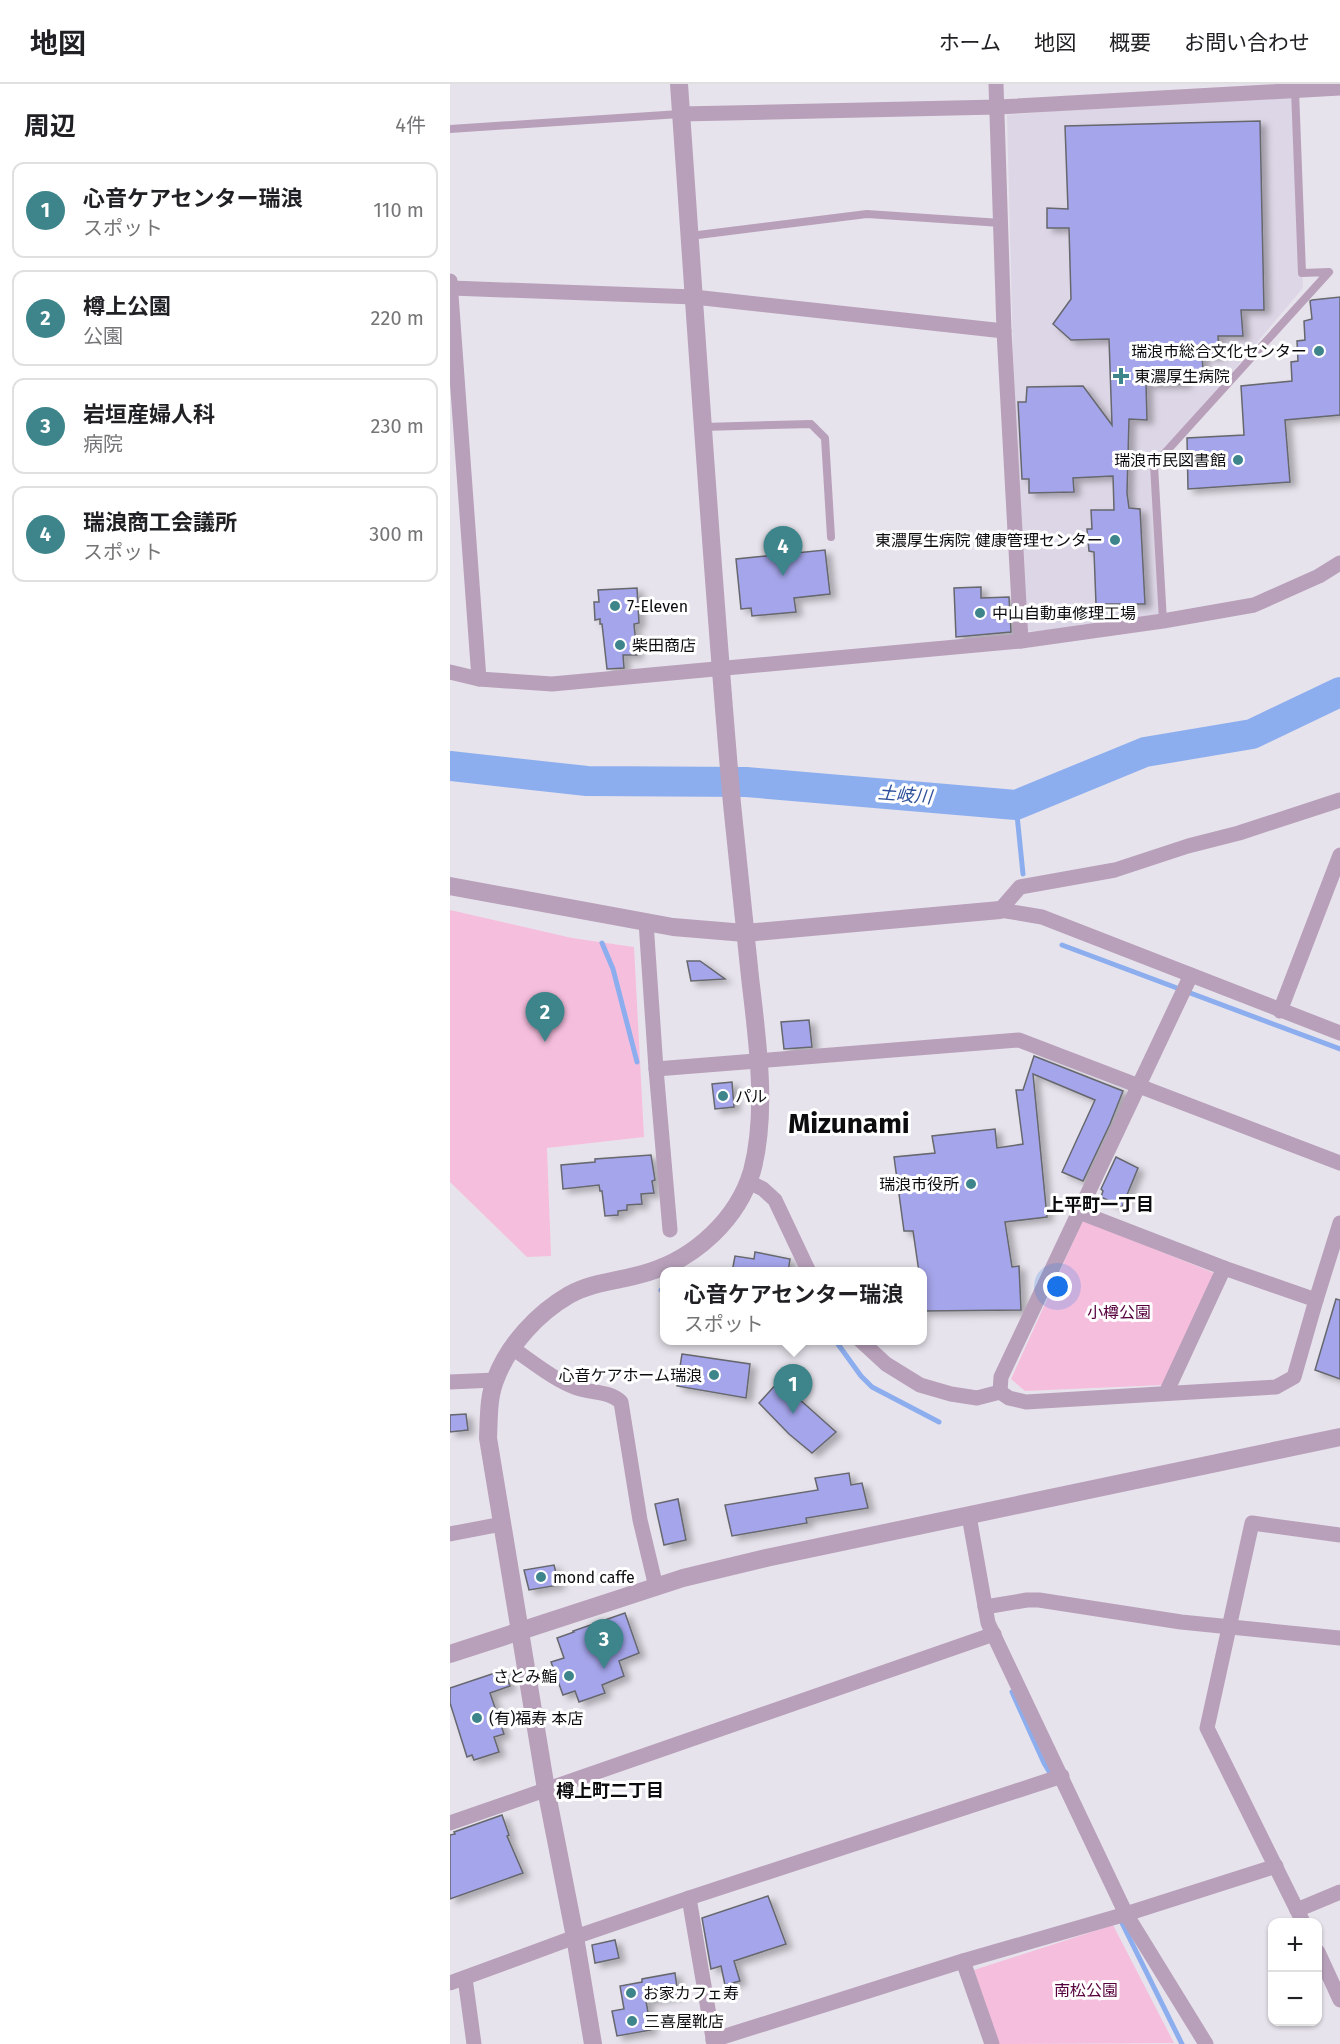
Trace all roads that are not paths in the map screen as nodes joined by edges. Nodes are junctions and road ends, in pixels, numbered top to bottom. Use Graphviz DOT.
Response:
graph roads {
  1 [pos="679,84"];
  2 [pos="996,84"];
  3 [pos="1340,88"];
  4 [pos="1195,90"];
  5 [pos="1295,90"];
  6 [pos="998,107"];
  7 [pos="681,114"];
  8 [pos="450,129"];
  9 [pos="1001,223"];
  10 [pos="690,236"];
  11 [pos="450,285"];
  12 [pos="694,297"];
  13 [pos="1004,331"];
  14 [pos="703,427"];
  15 [pos="831,537"];
  16 [pos="1340,563"];
  17 [pos="1163,621"];
  18 [pos="1021,641"];
  19 [pos="720,668"];
  20 [pos="450,672"];
  21 [pos="478,679"];
  22 [pos="1340,800"];
  23 [pos="1340,855"];
  24 [pos="450,886"];
  25 [pos="1000,910"];
  26 [pos="646,922"];
  27 [pos="745,933"];
  28 [pos="1187,985"];
  29 [pos="1280,1011"];
  30 [pos="1340,1033"];
  31 [pos="760,1062"];
  32 [pos="656,1069"];
  33 [pos="1139,1087"];
  34 [pos="1340,1164"];
  35 [pos="749,1182"];
  36 [pos="1079,1212"];
  37 [pos="1340,1223"];
  38 [pos="670,1230"];
  39 [pos="662,1267"];
  40 [pos="806,1267"];
  41 [pos="660,1268"];
  42 [pos="1224,1268"];
  43 [pos="1316,1299"];
  44 [pos="865,1345"];
  45 [pos="512,1348"];
  46 [pos="495,1380"];
  47 [pos="450,1382"];
  48 [pos="1000,1392"];
  49 [pos="1166,1392"];
  50 [pos="1340,1437"];
  51 [pos="969,1516"];
  52 [pos="502,1524"];
  53 [pos="450,1534"];
  54 [pos="1340,1535"];
  55 [pos="656,1587"];
  56 [pos="985,1607"];
  57 [pos="1230,1628"];
  58 [pos="520,1633"];
  59 [pos="994,1634"];
  60 [pos="1340,1638"];
  61 [pos="450,1654"];
  62 [pos="1062,1776"];
  63 [pos="546,1789"];
  64 [pos="450,1823"];
  65 [pos="1276,1866"];
  66 [pos="1340,1892"];
  67 [pos="689,1898"];
  68 [pos="1126,1914"];
  69 [pos="1300,1916"];
  70 [pos="575,1937"];
  71 [pos="963,1961"];
  72 [pos="1322,1962"];
  73 [pos="457,1981"];
  74 [pos="1340,2000"];
  75 [pos="714,2042"];
  76 [pos="1201,2043"];
  77 [pos="474,2044"];
  78 [pos="593,2044"];
  79 [pos="992,2044"];
  1 -- 7 [label="street"];
  2 -- 6 [label="street"];
  3 -- 5 [label="street"];
  4 -- 5 [label="street"];
  4 -- 6 [label="street"];
  5 -- 17 [label="lane"];
  6 -- 7 [label="street"];
  6 -- 9 [label="street"];
  7 -- 8 [label="lane"];
  7 -- 10 [label="street"];
  9 -- 10 [label="lane"];
  9 -- 13 [label="street"];
  10 -- 12 [label="street"];
  11 -- 12 [label="street"];
  11 -- 21 [label="street"];
  12 -- 13 [label="street"];
  12 -- 14 [label="street"];
  13 -- 18 [label="street"];
  14 -- 15 [label="lane"];
  14 -- 19 [label="street"];
  16 -- 17 [label="street"];
  17 -- 18 [label="street"];
  18 -- 19 [label="street"];
  19 -- 21 [label="street"];
  19 -- 27 [label="street"];
  20 -- 21 [label="street"];
  22 -- 25 [label="street"];
  23 -- 29 [label="street"];
  24 -- 26 [label="street"];
  25 -- 27 [label="street"];
  25 -- 28 [label="street"];
  26 -- 27 [label="street"];
  26 -- 32 [label="street"];
  27 -- 31 [label="street"];
  28 -- 29 [label="street"];
  28 -- 33 [label="street"];
  29 -- 30 [label="street"];
  31 -- 32 [label="street"];
  31 -- 33 [label="street"];
  31 -- 35 [label="street"];
  32 -- 38 [label="street"];
  33 -- 34 [label="street"];
  33 -- 36 [label="street"];
  35 -- 39 [label="street"];
  35 -- 40 [label="street"];
  36 -- 42 [label="street"];
  36 -- 48 [label="street"];
  37 -- 43 [label="street"];
  41 -- 45 [label="street"];
  42 -- 43 [label="street"];
  42 -- 49 [label="street"];
  43 -- 49 [label="street"];
  44 -- 48 [label="street"];
  45 -- 46 [label="street"];
  45 -- 55 [label="street"];
  46 -- 47 [label="street"];
  46 -- 52 [label="street"];
  48 -- 49 [label="street"];
  50 -- 51 [label="street"];
  51 -- 55 [label="street"];
  51 -- 56 [label="street"];
  52 -- 53 [label="street"];
  52 -- 58 [label="street"];
  54 -- 57 [label="street"];
  55 -- 58 [label="street"];
  56 -- 57 [label="street"];
  56 -- 59 [label="street"];
  57 -- 60 [label="street"];
  57 -- 65 [label="street"];
  58 -- 61 [label="street"];
  58 -- 63 [label="street"];
  59 -- 62 [label="street"];
  59 -- 63 [label="street"];
  62 -- 67 [label="street"];
  62 -- 68 [label="street"];
  63 -- 64 [label="street"];
  63 -- 70 [label="street"];
  65 -- 68 [label="street"];
  65 -- 69 [label="street"];
  66 -- 69 [label="street"];
  67 -- 70 [label="street"];
  67 -- 75 [label="street"];
  68 -- 71 [label="street"];
  68 -- 76 [label="street"];
  70 -- 73 [label="street"];
  70 -- 78 [label="street"];
  71 -- 75 [label="street"];
  71 -- 79 [label="street"];
  72 -- 74 [label="street"];
  73 -- 77 [label="street"];
}
